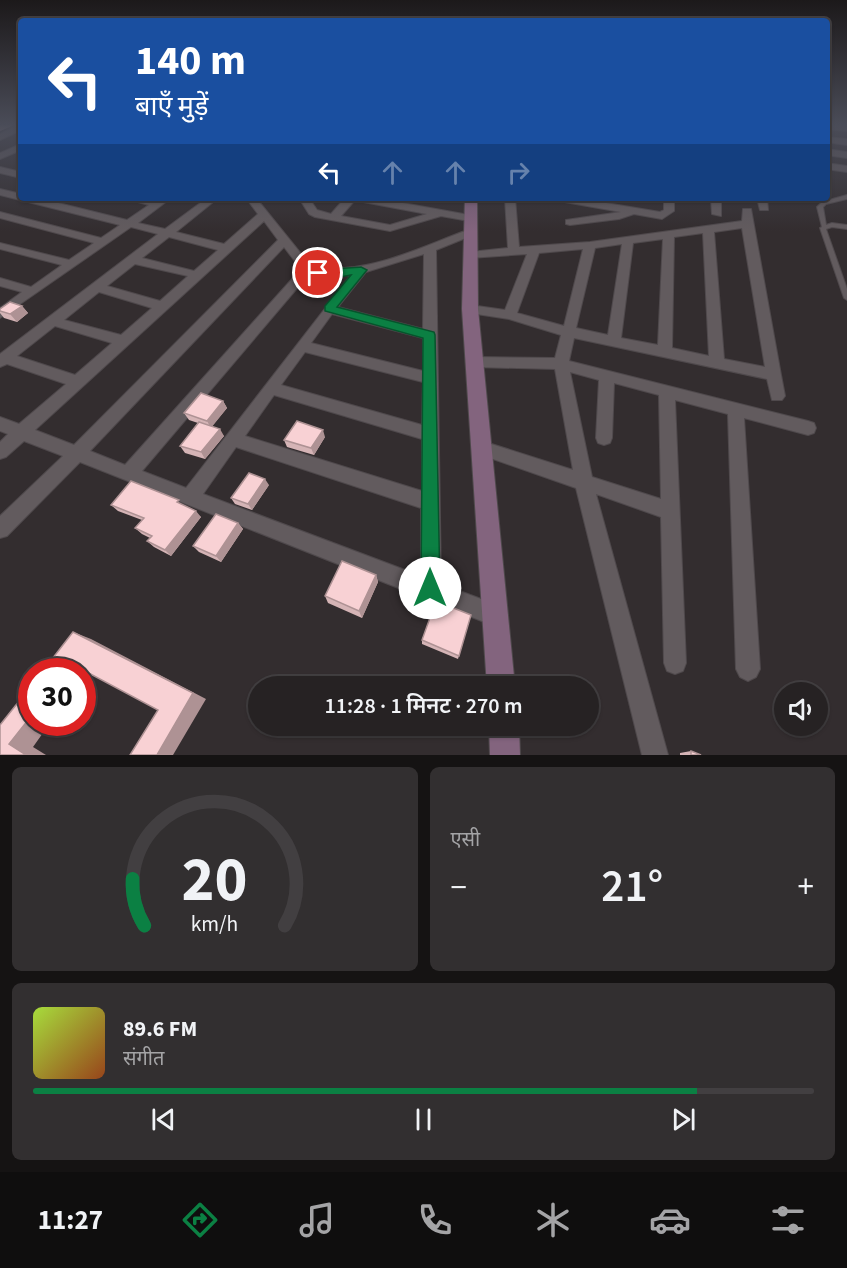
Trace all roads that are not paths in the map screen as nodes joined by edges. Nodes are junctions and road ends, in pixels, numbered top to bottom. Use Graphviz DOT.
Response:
graph roads {
  1 [pos="830,167"];
  2 [pos="847,169"];
  3 [pos="0,170"];
  4 [pos="18,174"];
  5 [pos="0,192"];
  6 [pos="18,196"];
  7 [pos="847,197"];
  8 [pos="38,201"];
  9 [pos="161,201"];
  10 [pos="209,201"];
  11 [pos="254,201"];
  12 [pos="306,201"];
  13 [pos="348,201"];
  14 [pos="374,201"];
  15 [pos="471,201"];
  16 [pos="510,201"];
  17 [pos="669,201"];
  18 [pos="716,201"];
  19 [pos="606,202"];
  20 [pos="632,211"];
  21 [pos="440,213"];
  22 [pos="265,214"];
  23 [pos="717,214"];
  24 [pos="0,215"];
  25 [pos="333,218"];
  26 [pos="570,222"];
  27 [pos="130,223"];
  28 [pos="469,226"];
  29 [pos="824,226"];
  30 [pos="847,227"];
  31 [pos="708,229"];
  32 [pos="166,234"];
  33 [pos="669,235"];
  34 [pos="285,240"];
  35 [pos="628,240"];
  36 [pos="102,242"];
  37 [pos="590,245"];
  38 [pos="0,246"];
  39 [pos="430,247"];
  40 [pos="226,248"];
  41 [pos="534,250"];
  42 [pos="514,251"];
  43 [pos="470,255"];
  44 [pos="135,260"];
  45 [pos="71,264"];
  46 [pos="307,269"];
  47 [pos="361,270"];
  48 [pos="196,275"];
  49 [pos="0,282"];
  50 [pos="99,288"];
  51 [pos="32,291"];
  52 [pos="847,298"];
  53 [pos="162,306"];
  54 [pos="329,309"];
  55 [pos="470,309"];
  56 [pos="0,314"];
  57 [pos="510,315"];
  58 [pos="56,322"];
  59 [pos="568,331"];
  60 [pos="429,335"];
  61 [pos="123,341"];
  62 [pos="614,341"];
  63 [pos="302,345"];
  64 [pos="665,352"];
  65 [pos="3,360"];
  66 [pos="475,362"];
  67 [pos="717,363"];
  68 [pos="561,364"];
  69 [pos="774,375"];
  70 [pos="608,376"];
  71 [pos="429,378"];
  72 [pos="78,382"];
  73 [pos="271,388"];
  74 [pos="667,392"];
  75 [pos="777,396"];
  76 [pos="736,410"];
  77 [pos="0,424"];
  78 [pos="808,428"];
  79 [pos="22,432"];
  80 [pos="430,434"];
  81 [pos="604,438"];
  82 [pos="232,439"];
  83 [pos="482,448"];
  84 [pos="0,452"];
  85 [pos="77,454"];
  86 [pos="129,473"];
  87 [pos="584,483"];
  88 [pos="190,497"];
  89 [pos="430,502"];
  90 [pos="670,512"];
  91 [pos="0,529"];
  92 [pos="430,588"];
  93 [pos="497,616"];
  94 [pos="675,663"];
  95 [pos="748,669"];
  96 [pos="500,676"];
  97 [pos="504,736"];
  98 [pos="505,755"];
  99 [pos="655,755"];
  1 -- 2 [label="street"];
  3 -- 4 [label="street"];
  5 -- 6 [label="street"];
  7 -- 29 [label="lane"];
  8 -- 27 [label="street"];
  9 -- 27 [label="street"];
  10 -- 32 [label="street"];
  11 -- 22 [label="street"];
  12 -- 25 [label="street"];
  13 -- 25 [label="street"];
  14 -- 21 [label="street"];
  15 -- 28 [label="street"];
  16 -- 42 [label="street"];
  17 -- 20 [label="street"];
  18 -- 23 [label="street"];
  19 -- 20 [label="street"];
  20 -- 26 [label="street"];
  21 -- 25 [label="street"];
  21 -- 28 [label="street"];
  22 -- 34 [label="street"];
  22 -- 40 [label="street"];
  24 -- 36 [label="street"];
  27 -- 32 [label="street"];
  27 -- 36 [label="street"];
  28 -- 39 [label="street"];
  28 -- 43 [label="street"];
  29 -- 30 [label="lane"];
  29 -- 52 [label="lane"];
  31 -- 33 [label="street"];
  31 -- 67 [label="street"];
  31 -- 69 [label="street"];
  32 -- 40 [label="street"];
  32 -- 44 [label="street"];
  33 -- 35 [label="street"];
  33 -- 64 [label="street"];
  34 -- 46 [label="street"];
  34 -- 85 [label="street"];
  35 -- 37 [label="street"];
  35 -- 62 [label="street"];
  36 -- 45 [label="street"];
  37 -- 41 [label="street"];
  37 -- 59 [label="street"];
  38 -- 45 [label="street"];
  39 -- 47 [label="street"];
  39 -- 60 [label="street"];
  40 -- 48 [label="street"];
  41 -- 42 [label="street"];
  41 -- 57 [label="street"];
  42 -- 43 [label="street"];
  43 -- 55 [label="street"];
  44 -- 48 [label="street"];
  44 -- 50 [label="street"];
  45 -- 51 [label="street"];
  46 -- 47 [label="street"];
  46 -- 86 [label="street"];
  47 -- 54 [label="street"];
  48 -- 53 [label="street"];
  49 -- 51 [label="street"];
  50 -- 53 [label="street"];
  50 -- 58 [label="street"];
  51 -- 56 [label="street"];
  53 -- 61 [label="street"];
  54 -- 60 [label="street"];
  54 -- 63 [label="street"];
  55 -- 57 [label="street"];
  55 -- 66 [label="street"];
  57 -- 59 [label="street"];
  58 -- 61 [label="street"];
  58 -- 65 [label="street"];
  59 -- 62 [label="street"];
  59 -- 68 [label="street"];
  60 -- 71 [label="street"];
  61 -- 72 [label="street"];
  62 -- 64 [label="street"];
  63 -- 71 [label="street"];
  63 -- 73 [label="street"];
  64 -- 67 [label="street"];
  65 -- 72 [label="street"];
  66 -- 68 [label="street"];
  66 -- 83 [label="street"];
  67 -- 69 [label="street"];
  68 -- 70 [label="street"];
  68 -- 87 [label="street"];
  69 -- 75 [label="street"];
  70 -- 74 [label="street"];
  70 -- 81 [label="street"];
  71 -- 80 [label="street"];
  72 -- 79 [label="street"];
  73 -- 80 [label="street"];
  73 -- 82 [label="street"];
  74 -- 76 [label="street"];
  74 -- 90 [label="street"];
  76 -- 78 [label="street"];
  76 -- 95 [label="street"];
  77 -- 79 [label="street"];
  79 -- 84 [label="street"];
  79 -- 85 [label="street"];
  80 -- 89 [label="street"];
  82 -- 88 [label="street"];
  82 -- 89 [label="street"];
  83 -- 87 [label="street"];
  83 -- 93 [label="street"];
  85 -- 86 [label="street"];
  85 -- 91 [label="street"];
  86 -- 88 [label="street"];
  87 -- 90 [label="street"];
  87 -- 99 [label="street"];
  88 -- 92 [label="street"];
  89 -- 92 [label="street"];
  90 -- 94 [label="street"];
  92 -- 93 [label="street"];
  93 -- 96 [label="street"];
  97 -- 98 [label="street"];
}
